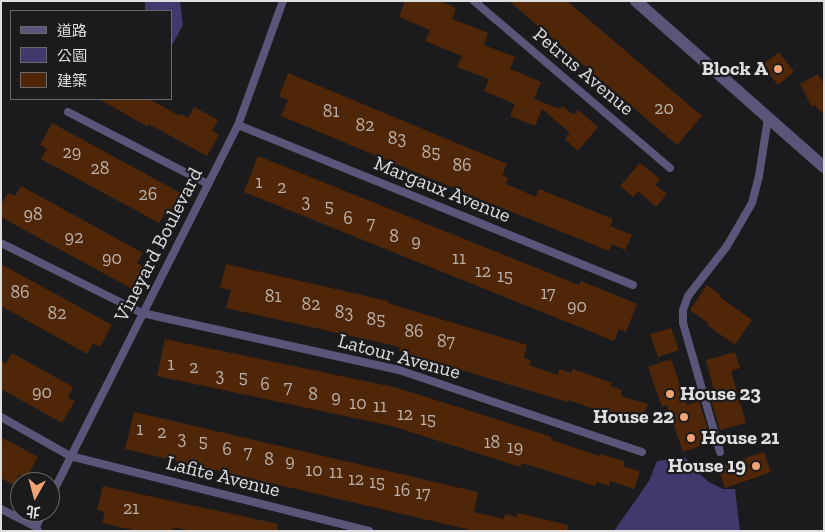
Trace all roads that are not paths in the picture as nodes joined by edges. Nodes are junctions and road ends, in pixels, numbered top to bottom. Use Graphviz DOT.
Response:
graph roads {
  1 [pos="283,1"];
  2 [pos="474,1"];
  3 [pos="636,1"];
  4 [pos="68,112"];
  5 [pos="768,118"];
  6 [pos="238,125"];
  7 [pos="824,167"];
  8 [pos="670,168"];
  9 [pos="208,184"];
  10 [pos="1,242"];
  11 [pos="633,285"];
  12 [pos="142,313"];
  13 [pos="1,416"];
  14 [pos="642,452"];
  15 [pos="720,452"];
  16 [pos="70,456"];
  17 [pos="60,477"];
  18 [pos="1,509"];
  19 [pos="37,529"];
  20 [pos="369,531"];
  1 -- 6 [label="lane, Vineyard Boulevard"];
  2 -- 8 [label="lane, Petrus Avenue"];
  3 -- 5 [label="street"];
  4 -- 9 [label="lane"];
  5 -- 7 [label="street"];
  5 -- 15 [label="lane"];
  6 -- 9 [label="lane, Vineyard Boulevard"];
  6 -- 11 [label="lane, Margaux Avenue"];
  9 -- 12 [label="lane, Vineyard Boulevard"];
  10 -- 12 [label="lane, Latour Avenue"];
  12 -- 14 [label="lane, Latour Avenue"];
  12 -- 16 [label="lane, Vineyard Boulevard"];
  13 -- 16 [label="lane, Lafite Avenue"];
  16 -- 17 [label="lane, Vineyard Boulevard"];
  16 -- 20 [label="lane, Lafite Avenue"];
  18 -- 19 [label="lane"];
}
